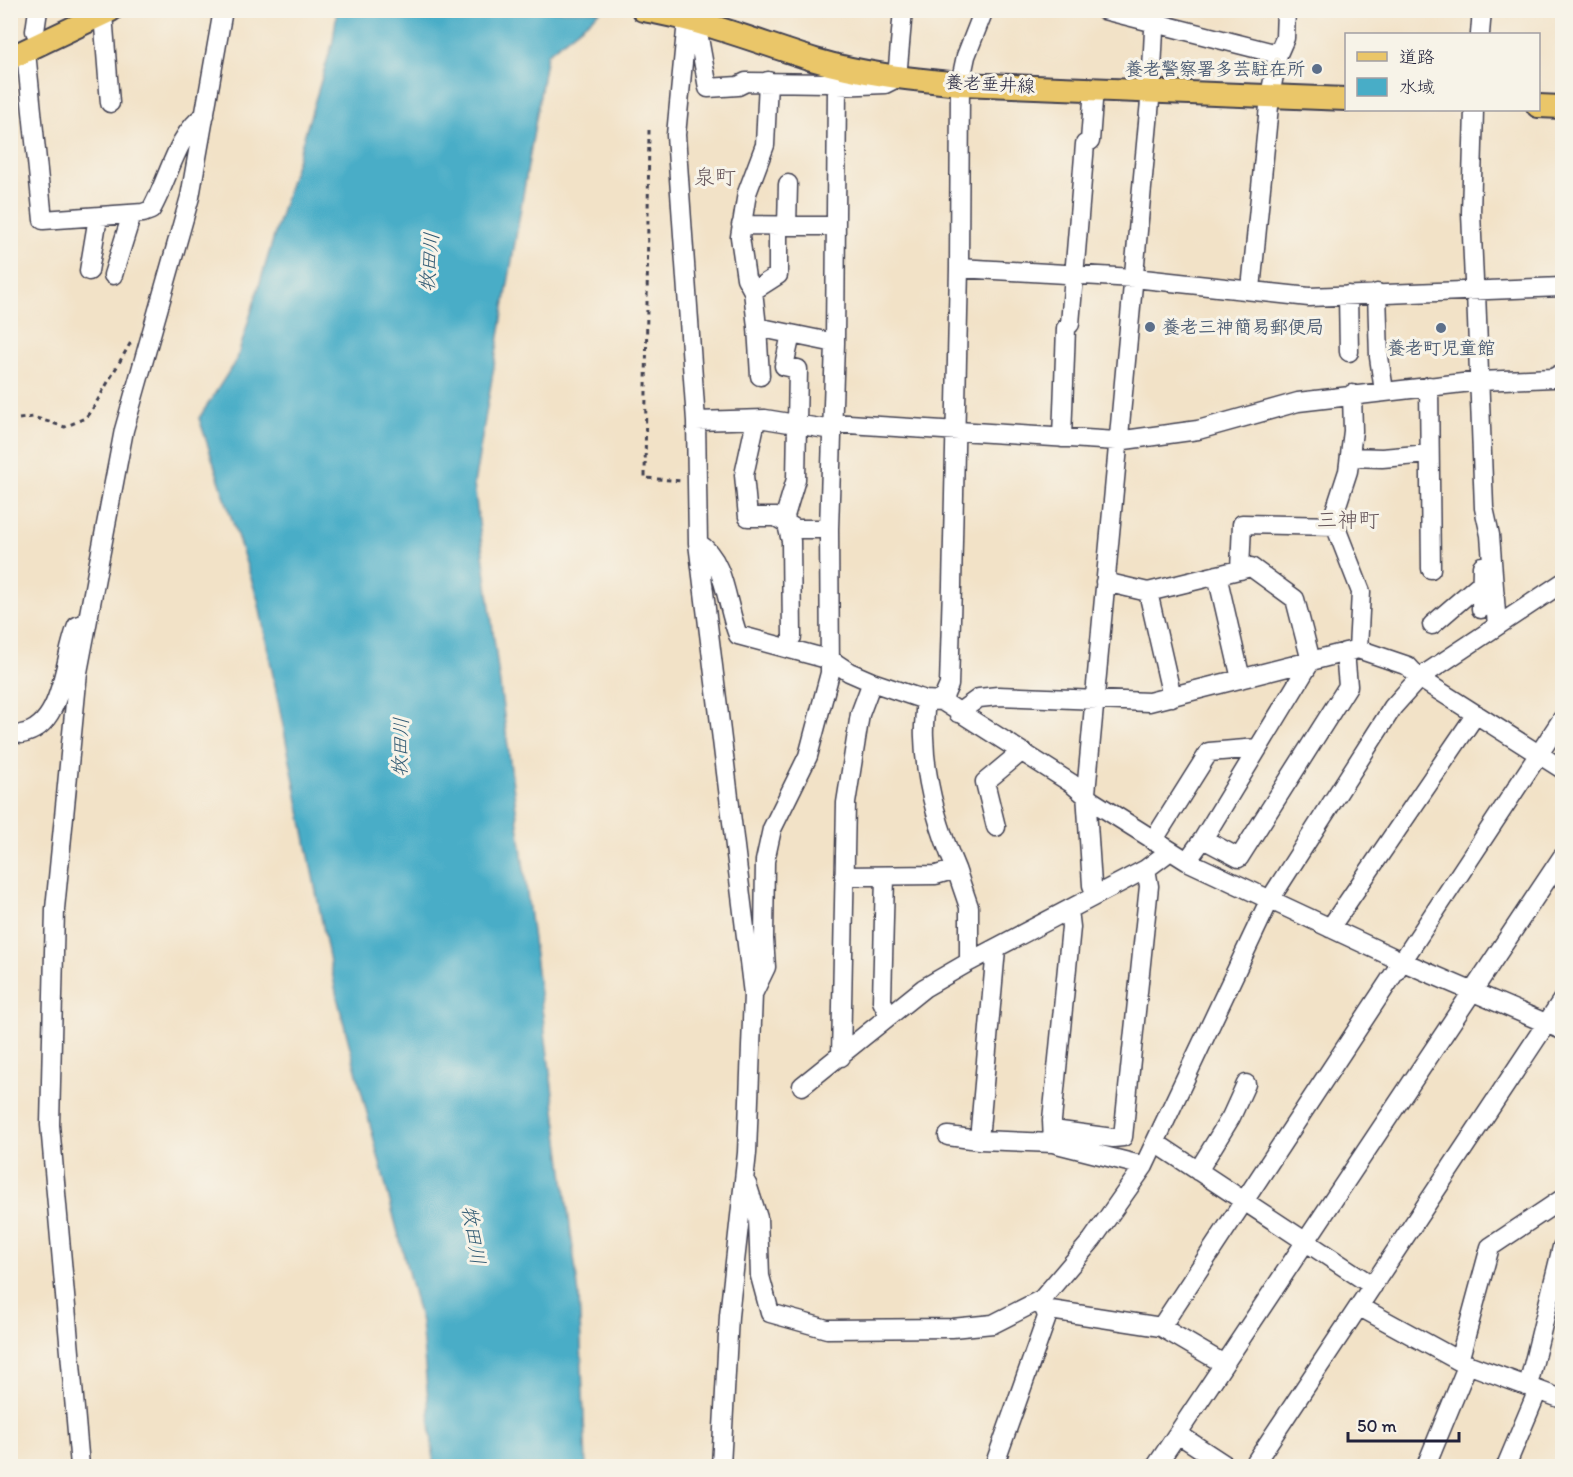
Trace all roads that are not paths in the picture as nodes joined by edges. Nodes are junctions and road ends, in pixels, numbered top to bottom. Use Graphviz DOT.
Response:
graph roads {
  1 [pos="38,10"];
  2 [pos="223,10"];
  3 [pos="643,10"];
  4 [pos="903,10"];
  5 [pos="984,10"];
  6 [pos="1104,10"];
  7 [pos="1286,10"];
  8 [pos="1482,10"];
  9 [pos="107,12"];
  10 [pos="694,15"];
  11 [pos="1154,17"];
  12 [pos="1480,33"];
  13 [pos="26,52"];
  14 [pos="1278,54"];
  15 [pos="897,78"];
  16 [pos="768,81"];
  17 [pos="960,84"];
  18 [pos="837,86"];
  19 [pos="1094,88"];
  20 [pos="1151,90"];
  21 [pos="1270,96"];
  22 [pos="1345,99"];
  23 [pos="110,104"];
  24 [pos="1540,106"];
  25 [pos="1563,107"];
  26 [pos="1474,111"];
  27 [pos="205,115"];
  28 [pos="788,184"];
  29 [pos="132,214"];
  30 [pos="98,217"];
  31 [pos="741,225"];
  32 [pos="783,226"];
  33 [pos="836,226"];
  34 [pos="959,268"];
  35 [pos="89,271"];
  36 [pos="1073,274"];
  37 [pos="113,275"];
  38 [pos="1134,278"];
  39 [pos="1563,287"];
  40 [pos="1251,289"];
  41 [pos="753,291"];
  42 [pos="1476,292"];
  43 [pos="1377,293"];
  44 [pos="1348,295"];
  45 [pos="757,327"];
  46 [pos="791,334"];
  47 [pos="835,343"];
  48 [pos="1349,352"];
  49 [pos="1563,373"];
  50 [pos="760,376"];
  51 [pos="1479,381"];
  52 [pos="1429,386"];
  53 [pos="1384,391"];
  54 [pos="1352,394"];
  55 [pos="756,420"];
  56 [pos="696,421"];
  57 [pos="798,425"];
  58 [pos="832,426"];
  59 [pos="954,432"];
  60 [pos="1062,438"];
  61 [pos="1117,441"];
  62 [pos="1429,454"];
  63 [pos="1350,457"];
  64 [pos="1488,523"];
  65 [pos="787,524"];
  66 [pos="1337,526"];
  67 [pos="829,529"];
  68 [pos="698,543"];
  69 [pos="1431,569"];
  70 [pos="1240,570"];
  71 [pos="1217,575"];
  72 [pos="1105,582"];
  73 [pos="1482,582"];
  74 [pos="1563,583"];
  75 [pos="1148,592"];
  76 [pos="1481,609"];
  77 [pos="87,622"];
  78 [pos="1432,625"];
  79 [pos="1497,626"];
  80 [pos="792,637"];
  81 [pos="1352,650"];
  82 [pos="831,660"];
  83 [pos="1311,661"];
  84 [pos="1419,678"];
  85 [pos="1241,679"];
  86 [pos="872,682"];
  87 [pos="1173,697"];
  88 [pos="1094,698"];
  89 [pos="934,700"];
  90 [pos="958,713"];
  91 [pos="1476,714"];
  92 [pos="1563,719"];
  93 [pos="21,734"];
  94 [pos="1258,748"];
  95 [pos="1021,752"];
  96 [pos="1540,755"];
  97 [pos="1563,770"];
  98 [pos="1086,793"];
  99 [pos="996,827"];
  100 [pos="1203,839"];
  101 [pos="1153,841"];
  102 [pos="1170,851"];
  103 [pos="1563,857"];
  104 [pos="1187,861"];
  105 [pos="956,869"];
  106 [pos="1146,869"];
  107 [pos="844,876"];
  108 [pos="885,876"];
  109 [pos="1096,895"];
  110 [pos="1269,901"];
  111 [pos="1069,910"];
  112 [pos="1330,928"];
  113 [pos="996,949"];
  114 [pos="1401,961"];
  115 [pos="969,962"];
  116 [pos="1472,992"];
  117 [pos="753,994"];
  118 [pos="1563,1000"];
  119 [pos="889,1016"];
  120 [pos="1554,1027"];
  121 [pos="841,1057"];
  122 [pos="1246,1084"];
  123 [pos="802,1086"];
  124 [pos="948,1136"];
  125 [pos="1053,1137"];
  126 [pos="979,1140"];
  127 [pos="1156,1143"];
  128 [pos="1144,1166"];
  129 [pos="1198,1171"];
  130 [pos="744,1177"];
  131 [pos="1563,1199"];
  132 [pos="1243,1201"];
  133 [pos="1305,1242"];
  134 [pos="1563,1247"];
  135 [pos="1373,1286"];
  136 [pos="1043,1304"];
  137 [pos="1360,1307"];
  138 [pos="1161,1327"];
  139 [pos="1464,1362"];
  140 [pos="1224,1364"];
  141 [pos="1533,1388"];
  142 [pos="1563,1400"];
  143 [pos="1178,1434"];
  144 [pos="80,1467"];
  145 [pos="721,1467"];
  146 [pos="994,1467"];
  147 [pos="1156,1467"];
  148 [pos="1227,1467"];
  149 [pos="1253,1467"];
  150 [pos="1426,1467"];
  151 [pos="1506,1467"];
  1 -- 13 [label="street"];
  2 -- 27 [label="street"];
  3 -- 10 [label="main road, 養老垂井線"];
  4 -- 15 [label="street"];
  5 -- 17 [label="street"];
  6 -- 11 [label="street"];
  7 -- 14 [label="street"];
  8 -- 12 [label="street"];
  9 -- 13 [label="main road"];
  9 -- 23 [label="street"];
  10 -- 15 [label="main road, 養老垂井線"];
  10 -- 16 [label="street"];
  10 -- 56 [label="street"];
  11 -- 14 [label="street"];
  11 -- 20 [label="street"];
  13 -- 30 [label="street"];
  14 -- 21 [label="street"];
  15 -- 17 [label="main road, 養老垂井線"];
  15 -- 18 [label="street"];
  16 -- 18 [label="street"];
  16 -- 31 [label="street"];
  17 -- 19 [label="main road, 養老垂井線"];
  17 -- 34 [label="street"];
  18 -- 33 [label="street"];
  19 -- 20 [label="main road, 養老垂井線"];
  19 -- 36 [label="street"];
  20 -- 21 [label="main road, 養老垂井線"];
  20 -- 38 [label="street"];
  21 -- 22 [label="main road, 養老垂井線"];
  21 -- 40 [label="street"];
  24 -- 25 [label="main road"];
  26 -- 42 [label="street"];
  27 -- 29 [label="street"];
  27 -- 77 [label="street"];
  28 -- 32 [label="street"];
  29 -- 30 [label="street"];
  29 -- 37 [label="street"];
  30 -- 35 [label="street"];
  31 -- 32 [label="street"];
  31 -- 41 [label="street"];
  32 -- 33 [label="street"];
  32 -- 41 [label="street"];
  33 -- 47 [label="street"];
  34 -- 36 [label="street"];
  34 -- 59 [label="street"];
  36 -- 38 [label="street"];
  36 -- 60 [label="street"];
  38 -- 40 [label="street"];
  38 -- 61 [label="street"];
  39 -- 42 [label="street"];
  40 -- 44 [label="street"];
  41 -- 45 [label="street"];
  42 -- 43 [label="street"];
  42 -- 51 [label="street"];
  43 -- 44 [label="street"];
  43 -- 53 [label="street"];
  44 -- 48 [label="street"];
  45 -- 46 [label="street"];
  45 -- 50 [label="street"];
  46 -- 47 [label="street"];
  46 -- 57 [label="street"];
  47 -- 58 [label="street"];
  49 -- 51 [label="street"];
  51 -- 52 [label="street"];
  51 -- 64 [label="street"];
  52 -- 53 [label="street"];
  52 -- 62 [label="street"];
  53 -- 54 [label="street"];
  54 -- 61 [label="street"];
  54 -- 63 [label="street"];
  55 -- 56 [label="street"];
  55 -- 57 [label="street"];
  55 -- 65 [label="street"];
  56 -- 68 [label="street"];
  57 -- 58 [label="street"];
  57 -- 65 [label="street"];
  58 -- 59 [label="street"];
  58 -- 67 [label="street"];
  59 -- 60 [label="street"];
  59 -- 89 [label="street"];
  60 -- 61 [label="street"];
  61 -- 72 [label="street"];
  62 -- 63 [label="street"];
  62 -- 69 [label="street"];
  63 -- 66 [label="street"];
  64 -- 73 [label="street"];
  64 -- 79 [label="street"];
  65 -- 67 [label="street"];
  65 -- 80 [label="street"];
  66 -- 70 [label="street"];
  66 -- 81 [label="street"];
  67 -- 82 [label="street"];
  68 -- 82 [label="street"];
  68 -- 117 [label="street"];
  70 -- 71 [label="street"];
  70 -- 83 [label="street"];
  71 -- 75 [label="street"];
  71 -- 85 [label="street"];
  72 -- 75 [label="street"];
  72 -- 88 [label="street"];
  73 -- 76 [label="street"];
  73 -- 78 [label="street"];
  74 -- 79 [label="street"];
  75 -- 87 [label="street"];
  77 -- 93 [label="street"];
  77 -- 144 [label="street"];
  79 -- 84 [label="street"];
  81 -- 83 [label="street"];
  81 -- 84 [label="street"];
  81 -- 100 [label="street"];
  82 -- 86 [label="street"];
  82 -- 117 [label="street"];
  83 -- 85 [label="street"];
  83 -- 94 [label="street"];
  84 -- 91 [label="street"];
  84 -- 110 [label="street"];
  85 -- 87 [label="street"];
  86 -- 89 [label="street"];
  86 -- 107 [label="street"];
  87 -- 88 [label="street"];
  88 -- 90 [label="street"];
  88 -- 98 [label="street"];
  89 -- 90 [label="street"];
  89 -- 105 [label="street"];
  90 -- 95 [label="street"];
  91 -- 96 [label="street"];
  91 -- 112 [label="street"];
  92 -- 96 [label="street"];
  94 -- 100 [label="street"];
  94 -- 101 [label="street"];
  95 -- 98 [label="street"];
  95 -- 99 [label="street"];
  96 -- 97 [label="street"];
  96 -- 114 [label="street"];
  98 -- 101 [label="street"];
  98 -- 109 [label="street"];
  100 -- 104 [label="street"];
  101 -- 102 [label="street"];
  102 -- 104 [label="street"];
  102 -- 106 [label="street"];
  103 -- 116 [label="street"];
  104 -- 110 [label="street"];
  105 -- 108 [label="street"];
  105 -- 115 [label="street"];
  106 -- 109 [label="street"];
  106 -- 125 [label="street"];
  107 -- 108 [label="street"];
  107 -- 121 [label="street"];
  108 -- 119 [label="street"];
  109 -- 111 [label="street"];
  110 -- 112 [label="street"];
  110 -- 127 [label="street"];
  111 -- 113 [label="street"];
  111 -- 125 [label="street"];
  112 -- 114 [label="street"];
  113 -- 115 [label="street"];
  113 -- 126 [label="street"];
  114 -- 116 [label="street"];
  114 -- 132 [label="street"];
  115 -- 119 [label="street"];
  116 -- 120 [label="street"];
  116 -- 133 [label="street"];
  117 -- 130 [label="street"];
  118 -- 120 [label="street"];
  119 -- 121 [label="street"];
  120 -- 135 [label="street"];
  121 -- 123 [label="street"];
  122 -- 129 [label="street"];
  124 -- 126 [label="street"];
  125 -- 126 [label="street"];
  125 -- 128 [label="street"];
  127 -- 128 [label="street"];
  127 -- 129 [label="street"];
  128 -- 136 [label="street"];
  129 -- 132 [label="street"];
  130 -- 136 [label="street"];
  130 -- 145 [label="street"];
  131 -- 139 [label="street"];
  132 -- 133 [label="street"];
  132 -- 138 [label="street"];
  133 -- 135 [label="street"];
  133 -- 140 [label="street"];
  134 -- 141 [label="street"];
  135 -- 137 [label="street"];
  136 -- 138 [label="street"];
  136 -- 146 [label="street"];
  137 -- 139 [label="street"];
  137 -- 149 [label="street"];
  138 -- 140 [label="street"];
  139 -- 141 [label="street"];
  139 -- 150 [label="street"];
  140 -- 143 [label="street"];
  141 -- 142 [label="street"];
  141 -- 151 [label="street"];
  143 -- 147 [label="street"];
  143 -- 148 [label="street"];
}
